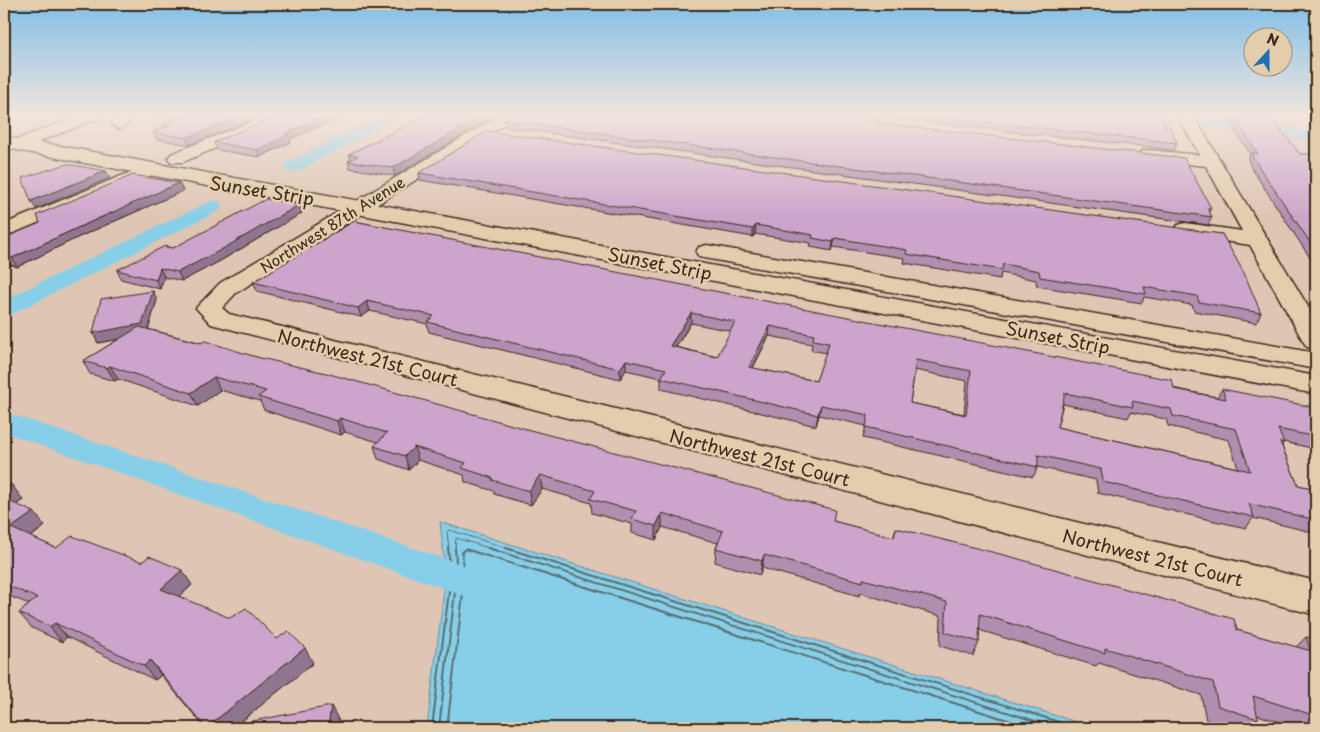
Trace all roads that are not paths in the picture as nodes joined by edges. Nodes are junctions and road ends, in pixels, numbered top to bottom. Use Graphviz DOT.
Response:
graph roads {
  1 [pos="63,149"];
  2 [pos="131,149"];
  3 [pos="198,149"];
  4 [pos="455,149"];
  5 [pos="1205,149"];
  6 [pos="1134,153"];
  7 [pos="177,158"];
  8 [pos="1213,162"];
  9 [pos="148,170"];
  10 [pos="380,194"];
  11 [pos="359,207"];
  12 [pos="1168,227"];
  13 [pos="4,231"];
  14 [pos="1257,240"];
  15 [pos="208,308"];
  16 [pos="1316,341"];
  17 [pos="1316,361"];
  18 [pos="1316,385"];
  19 [pos="1316,598"];
  1 -- 9 [label="street, Sunset Strip"];
  2 -- 7 [label="street, Sunset Strip"];
  3 -- 7 [label="street"];
  4 -- 10 [label="street, Northwest 87th Avenue"];
  5 -- 8 [label="street"];
  6 -- 8 [label="street"];
  7 -- 10 [label="street, Sunset Strip"];
  8 -- 14 [label="street"];
  9 -- 11 [label="street, Sunset Strip"];
  9 -- 13 [label="street"];
  10 -- 11 [label="street, Northwest 87th Avenue"];
  10 -- 17 [label="street, Sunset Strip"];
  11 -- 15 [label="street, Northwest 87th Avenue"];
  11 -- 18 [label="street, Sunset Strip"];
  12 -- 14 [label="street"];
  14 -- 16 [label="street"];
  15 -- 19 [label="street, Northwest 21st Court"];
}
